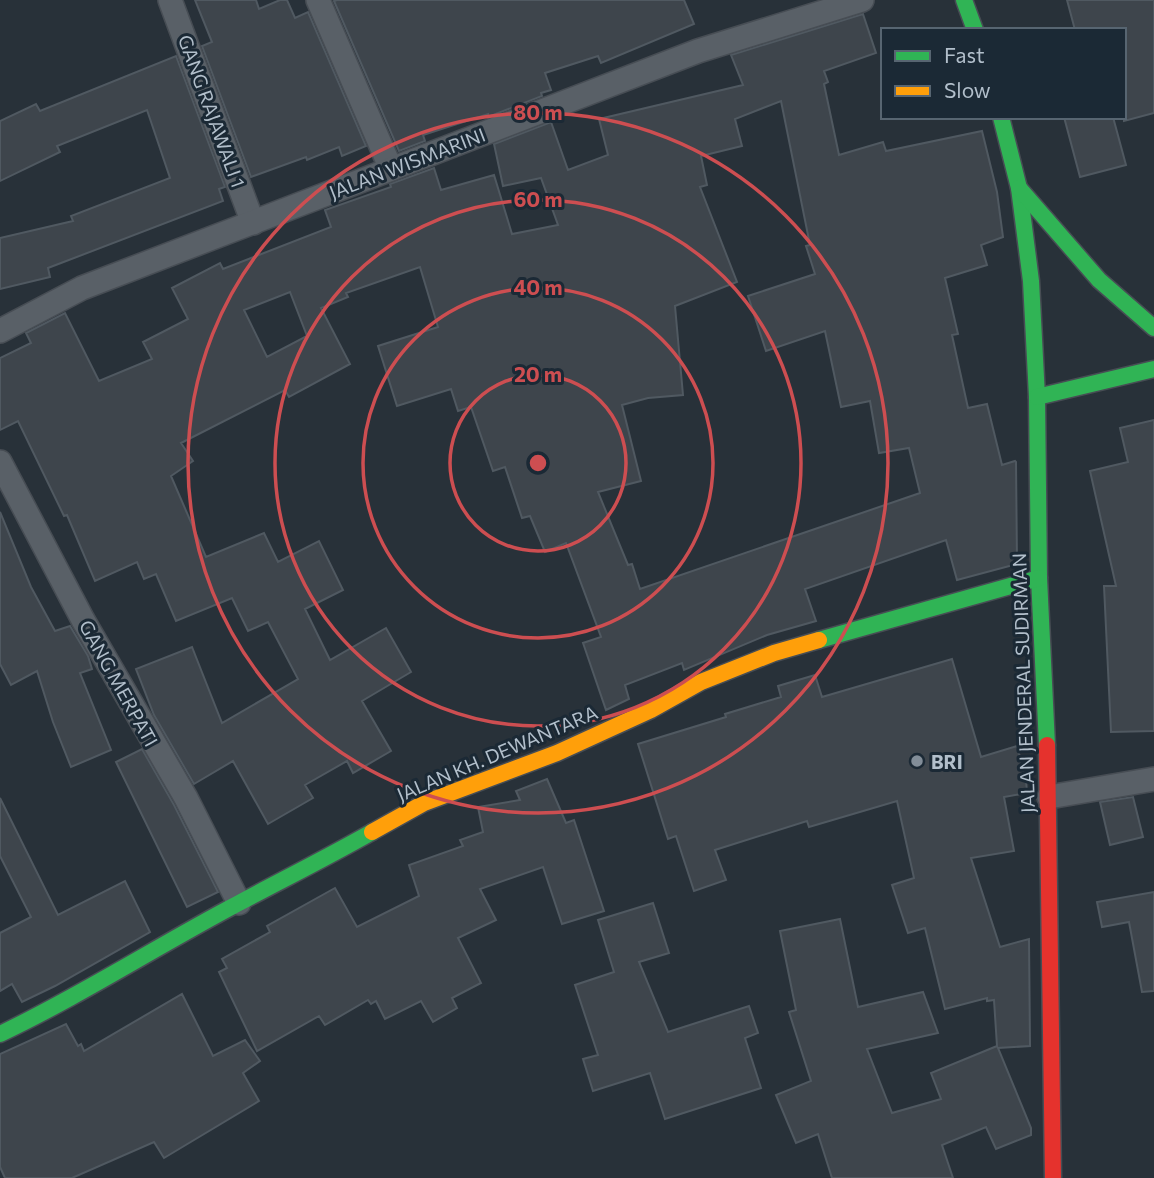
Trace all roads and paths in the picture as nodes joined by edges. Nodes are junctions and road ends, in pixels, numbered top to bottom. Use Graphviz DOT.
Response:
graph roads {
  1 [pos="170,0"];
  2 [pos="318,0"];
  3 [pos="862,0"];
  4 [pos="964,0"];
  5 [pos="974,28"];
  6 [pos="1001,119"];
  7 [pos="391,169"];
  8 [pos="1018,188"];
  9 [pos="253,223"];
  10 [pos="1154,328"];
  11 [pos="0,331"];
  12 [pos="1154,369"];
  13 [pos="1037,397"];
  14 [pos="0,462"];
  15 [pos="1039,578"];
  16 [pos="1154,779"];
  17 [pos="1049,797"];
  18 [pos="239,903"];
  19 [pos="0,1034"];
  20 [pos="1053,1178"];
  1 -- 9 [label="street, GANG RAJAWALI 1"];
  2 -- 7 [label="street"];
  3 -- 7 [label="street, JALAN WISMARINI"];
  4 -- 5 [label="main road"];
  6 -- 8 [label="main road, JALAN JENDERAL SUDIRMAN"];
  7 -- 9 [label="street, JALAN WISMARINI"];
  8 -- 10 [label="main road"];
  8 -- 13 [label="main road, JALAN JENDERAL SUDIRMAN"];
  9 -- 11 [label="street, JALAN WISMARINI"];
  12 -- 13 [label="main road"];
  13 -- 15 [label="main road, JALAN JENDERAL SUDIRMAN"];
  14 -- 18 [label="street, GANG MERPATI"];
  15 -- 17 [label="main road, JALAN JENDERAL SUDIRMAN"];
  15 -- 18 [label="main road, JALAN KH. DEWANTARA"];
  16 -- 17 [label="street"];
  17 -- 20 [label="main road, JALAN JENDERAL SUDIRMAN"];
  18 -- 19 [label="main road, JALAN KH. DEWANTARA"];
}
